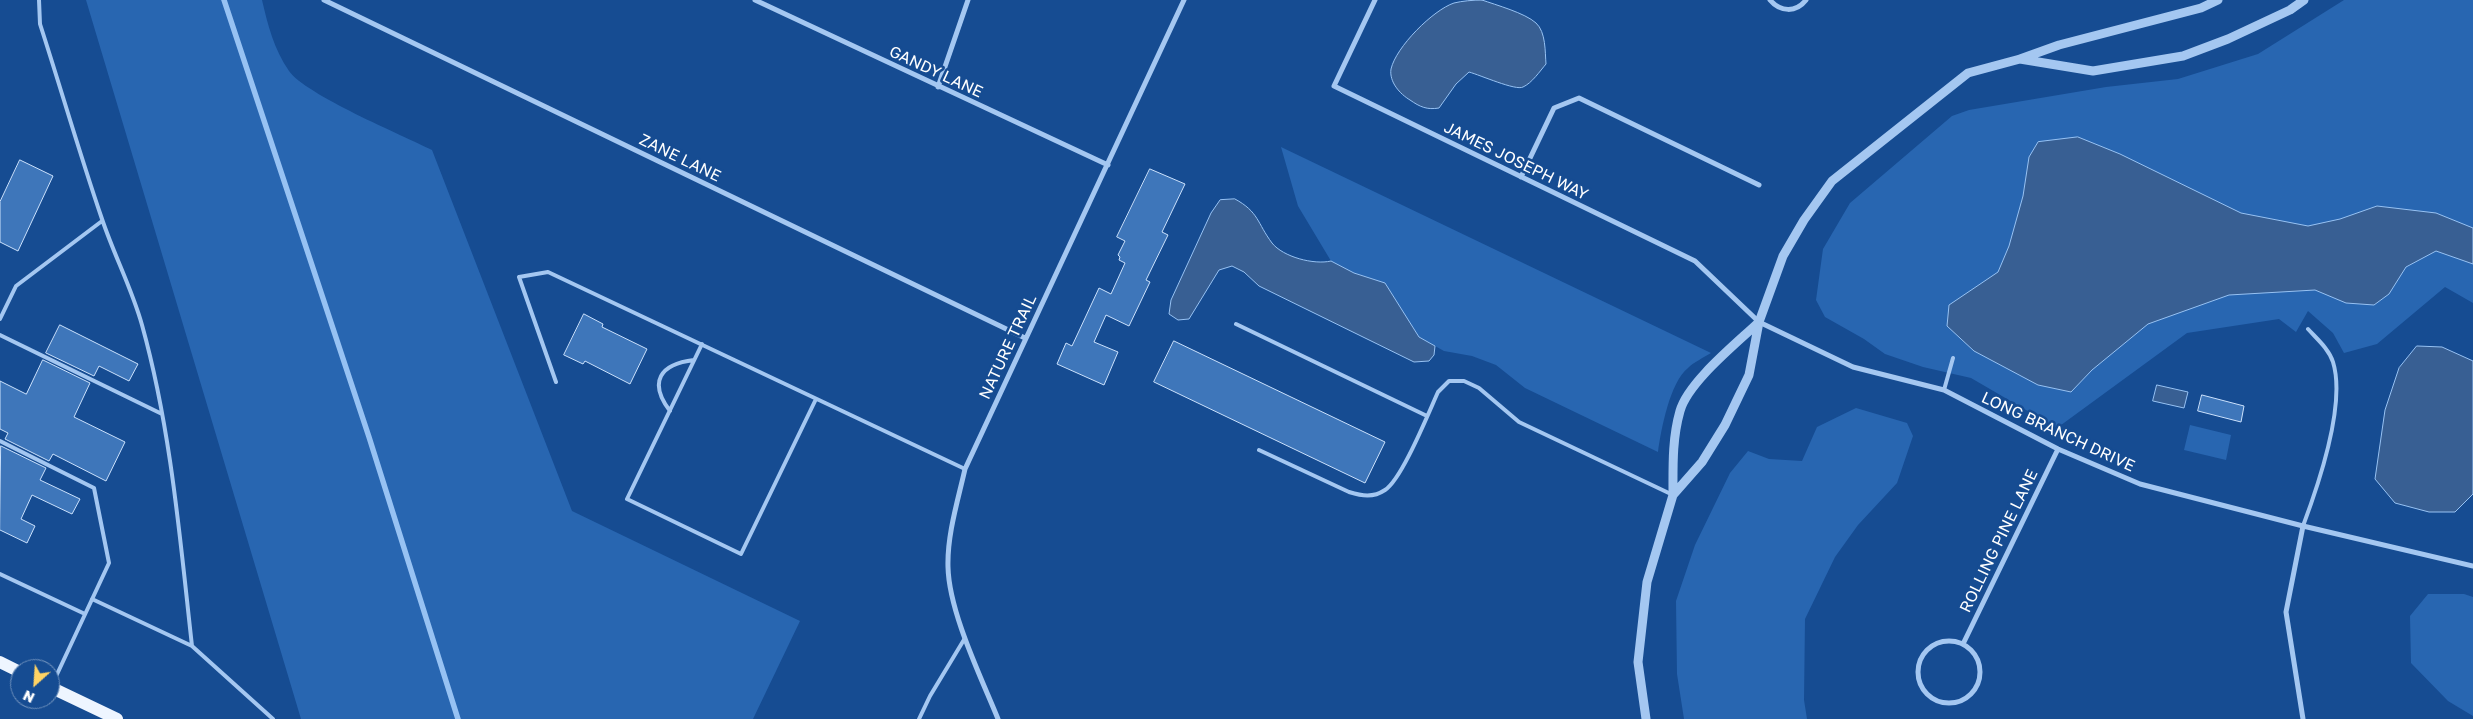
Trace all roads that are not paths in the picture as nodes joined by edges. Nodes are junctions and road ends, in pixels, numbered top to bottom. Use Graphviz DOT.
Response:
graph roads {
  1 [pos="39,0"];
  2 [pos="324,0"];
  3 [pos="755,0"];
  4 [pos="968,0"];
  5 [pos="1184,0"];
  6 [pos="1375,0"];
  7 [pos="1770,0"];
  8 [pos="1806,0"];
  9 [pos="2218,0"];
  10 [pos="2304,0"];
  11 [pos="2020,59"];
  12 [pos="938,87"];
  13 [pos="1108,165"];
  14 [pos="1521,177"];
  15 [pos="1759,185"];
  16 [pos="102,221"];
  17 [pos="0,318"];
  18 [pos="1759,322"];
  19 [pos="1236,324"];
  20 [pos="2308,329"];
  21 [pos="0,335"];
  22 [pos="1025,338"];
  23 [pos="702,344"];
  24 [pos="1953,358"];
  25 [pos="694,360"];
  26 [pos="556,382"];
  27 [pos="1944,390"];
  28 [pos="816,399"];
  29 [pos="670,411"];
  30 [pos="162,414"];
  31 [pos="1427,416"];
  32 [pos="0,441"];
  33 [pos="2058,449"];
  34 [pos="1259,450"];
  35 [pos="965,469"];
  36 [pos="1673,496"];
  37 [pos="2303,526"];
  38 [pos="2473,566"];
  39 [pos="0,574"];
  40 [pos="92,599"];
  41 [pos="85,614"];
  42 [pos="966,637"];
  43 [pos="1963,644"];
  44 [pos="192,646"];
  45 [pos="60,666"];
  46 [pos="60,692"];
  47 [pos="117,719"];
  48 [pos="273,719"];
  49 [pos="919,719"];
  50 [pos="998,719"];
  51 [pos="1646,719"];
  52 [pos="2303,719"];
  1 -- 16 [label="lane"];
  2 -- 22 [label="street, ZANE LANE"];
  3 -- 12 [label="street, GANDY LANE"];
  4 -- 12 [label="street"];
  5 -- 13 [label="street, NATURE TRAIL"];
  6 -- 14 [label="street, JAMES JOSEPH WAY"];
  7 -- 8 [label="street"];
  9 -- 11 [label="street"];
  10 -- 11 [label="street"];
  11 -- 18 [label="street"];
  12 -- 13 [label="street, GANDY LANE"];
  13 -- 22 [label="street, NATURE TRAIL"];
  14 -- 15 [label="street"];
  14 -- 18 [label="street, JAMES JOSEPH WAY"];
  16 -- 17 [label="lane"];
  16 -- 30 [label="lane"];
  18 -- 27 [label="street, LONG BRANCH DRIVE"];
  18 -- 36 [label="street"];
  18 -- 36 [label="street"];
  19 -- 31 [label="lane"];
  20 -- 37 [label="lane"];
  21 -- 30 [label="lane"];
  22 -- 35 [label="street, NATURE TRAIL"];
  23 -- 25 [label="lane"];
  23 -- 26 [label="lane"];
  23 -- 28 [label="lane"];
  24 -- 27 [label="lane"];
  25 -- 29 [label="lane"];
  25 -- 29 [label="lane"];
  27 -- 33 [label="street, LONG BRANCH DRIVE"];
  28 -- 29 [label="lane"];
  28 -- 35 [label="lane"];
  30 -- 44 [label="lane"];
  31 -- 34 [label="lane"];
  31 -- 36 [label="lane"];
  32 -- 40 [label="lane"];
  33 -- 37 [label="street, LONG BRANCH DRIVE"];
  33 -- 43 [label="street, ROLLING PINE LANE"];
  35 -- 42 [label="street, NATURE TRAIL"];
  36 -- 51 [label="street"];
  37 -- 38 [label="street, LONG BRANCH DRIVE"];
  37 -- 52 [label="street"];
  39 -- 41 [label="lane"];
  40 -- 41 [label="lane"];
  40 -- 44 [label="lane"];
  41 -- 45 [label="lane"];
  42 -- 49 [label="lane"];
  42 -- 50 [label="street, NATURE TRAIL"];
  43 -- 43 [label="street"];
  44 -- 48 [label="lane"];
  46 -- 47 [label="main road"];
}
